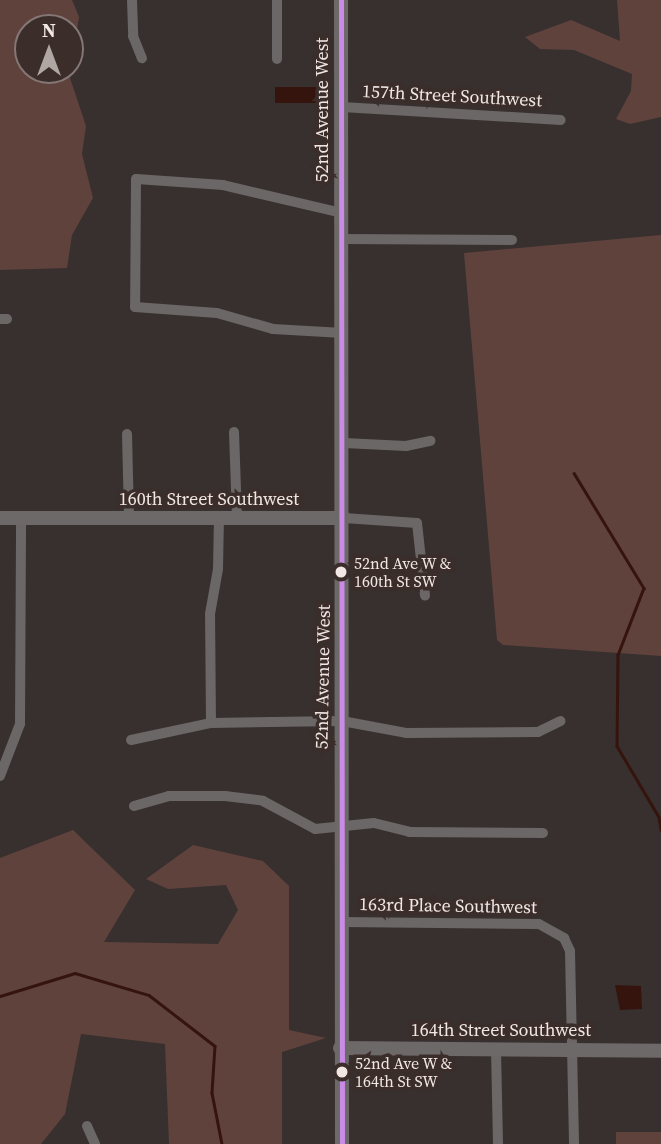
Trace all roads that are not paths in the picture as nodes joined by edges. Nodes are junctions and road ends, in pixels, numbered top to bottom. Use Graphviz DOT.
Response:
graph roads {
  1 [pos="132,0"];
  2 [pos="277,0"];
  3 [pos="341,0"];
  4 [pos="142,58"];
  5 [pos="277,59"];
  6 [pos="342,107"];
  7 [pos="561,120"];
  8 [pos="342,213"];
  9 [pos="342,239"];
  10 [pos="512,240"];
  11 [pos="342,333"];
  12 [pos="234,432"];
  13 [pos="127,434"];
  14 [pos="430,441"];
  15 [pos="344,443"];
  16 [pos="0,518"];
  17 [pos="21,518"];
  18 [pos="129,518"];
  19 [pos="219,518"];
  20 [pos="237,518"];
  21 [pos="344,518"];
  22 [pos="425,596"];
  23 [pos="342,721"];
  24 [pos="561,721"];
  25 [pos="211,723"];
  26 [pos="131,740"];
  27 [pos="0,776"];
  28 [pos="134,806"];
  29 [pos="341,829"];
  30 [pos="543,833"];
  31 [pos="341,922"];
  32 [pos="340,1048"];
  33 [pos="496,1049"];
  34 [pos="571,1050"];
  35 [pos="661,1051"];
  36 [pos="87,1126"];
  37 [pos="95,1144"];
  38 [pos="342,1144"];
  39 [pos="498,1144"];
  40 [pos="574,1144"];
  1 -- 4 [label="street"];
  2 -- 5 [label="street"];
  3 -- 6 [label="street, 52nd Avenue West"];
  6 -- 7 [label="street, 157th Street Southwest"];
  6 -- 8 [label="street, 52nd Avenue West"];
  8 -- 9 [label="street, 52nd Avenue West"];
  8 -- 11 [label="street"];
  9 -- 10 [label="street"];
  9 -- 11 [label="street, 52nd Avenue West"];
  11 -- 15 [label="street, 52nd Avenue West"];
  12 -- 20 [label="street"];
  13 -- 18 [label="street"];
  14 -- 15 [label="street"];
  15 -- 21 [label="street, 52nd Avenue West"];
  16 -- 17 [label="street, 160th Street Southwest"];
  17 -- 18 [label="street, 160th Street Southwest"];
  17 -- 27 [label="street"];
  18 -- 19 [label="street, 160th Street Southwest"];
  19 -- 20 [label="street, 160th Street Southwest"];
  19 -- 25 [label="street"];
  20 -- 21 [label="street, 160th Street Southwest"];
  21 -- 22 [label="street, 160th Street Southwest"];
  21 -- 23 [label="street, 52nd Avenue West"];
  23 -- 24 [label="street"];
  23 -- 25 [label="street"];
  23 -- 29 [label="street, 52nd Avenue West"];
  25 -- 26 [label="street"];
  28 -- 29 [label="street"];
  29 -- 30 [label="street"];
  29 -- 31 [label="street, 52nd Avenue West"];
  31 -- 32 [label="street, 52nd Avenue West"];
  31 -- 34 [label="street, 163rd Place Southwest"];
  32 -- 33 [label="street, 164th Street Southwest"];
  32 -- 38 [label="street, 52nd Avenue West"];
  33 -- 34 [label="street, 164th Street Southwest"];
  33 -- 39 [label="street"];
  34 -- 35 [label="street, 164th Street Southwest"];
  34 -- 40 [label="street"];
  36 -- 37 [label="street"];
}
